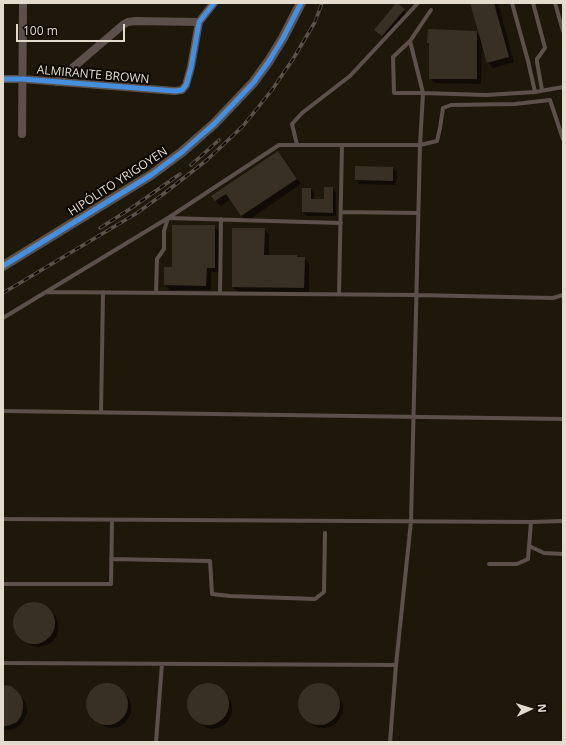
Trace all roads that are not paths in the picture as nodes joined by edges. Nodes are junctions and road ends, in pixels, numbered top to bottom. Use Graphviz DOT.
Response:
graph roads {
  1 [pos="23,3"];
  2 [pos="214,3"];
  3 [pos="301,3"];
  4 [pos="418,3"];
  5 [pos="512,3"];
  6 [pos="533,3"];
  7 [pos="555,3"];
  8 [pos="431,10"];
  9 [pos="199,22"];
  10 [pos="563,31"];
  11 [pos="410,41"];
  12 [pos="3,79"];
  13 [pos="22,79"];
  14 [pos="56,82"];
  15 [pos="563,87"];
  16 [pos="542,90"];
  17 [pos="536,92"];
  18 [pos="423,93"];
  19 [pos="22,134"];
  20 [pos="563,139"];
  21 [pos="297,145"];
  22 [pos="342,145"];
  23 [pos="420,145"];
  24 [pos="341,212"];
  25 [pos="418,213"];
  26 [pos="168,218"];
  27 [pos="221,219"];
  28 [pos="341,223"];
  29 [pos="3,266"];
  30 [pos="46,292"];
  31 [pos="104,292"];
  32 [pos="156,293"];
  33 [pos="220,293"];
  34 [pos="339,294"];
  35 [pos="416,295"];
  36 [pos="563,296"];
  37 [pos="3,318"];
  38 [pos="3,411"];
  39 [pos="101,412"];
  40 [pos="414,417"];
  41 [pos="563,419"];
  42 [pos="3,519"];
  43 [pos="112,520"];
  44 [pos="411,521"];
  45 [pos="563,521"];
  46 [pos="531,522"];
  47 [pos="325,533"];
  48 [pos="529,546"];
  49 [pos="563,554"];
  50 [pos="111,559"];
  51 [pos="489,564"];
  52 [pos="3,584"];
  53 [pos="3,663"];
  54 [pos="162,664"];
  55 [pos="396,665"];
  56 [pos="156,742"];
  57 [pos="390,742"];
  1 -- 13 [label="street"];
  2 -- 9 [label="street"];
  3 -- 29 [label="street, HIPÓLITO YRIGOYEN"];
  4 -- 21 [label="lane"];
  5 -- 17 [label="lane"];
  6 -- 16 [label="lane"];
  7 -- 10 [label="lane"];
  8 -- 11 [label="lane"];
  9 -- 14 [label="street"];
  9 -- 14 [label="street, ALMIRANTE BROWN"];
  11 -- 18 [label="lane"];
  11 -- 18 [label="lane"];
  12 -- 13 [label="street, ALMIRANTE BROWN"];
  13 -- 14 [label="street, ALMIRANTE BROWN"];
  13 -- 19 [label="street"];
  15 -- 16 [label="lane"];
  16 -- 17 [label="lane"];
  17 -- 18 [label="lane"];
  18 -- 23 [label="lane"];
  20 -- 23 [label="lane"];
  21 -- 22 [label="lane"];
  21 -- 26 [label="lane"];
  22 -- 23 [label="lane"];
  22 -- 24 [label="lane"];
  23 -- 25 [label="lane"];
  24 -- 25 [label="lane"];
  24 -- 28 [label="lane"];
  25 -- 35 [label="lane"];
  26 -- 27 [label="lane"];
  26 -- 30 [label="lane"];
  26 -- 32 [label="lane"];
  27 -- 28 [label="lane"];
  27 -- 33 [label="lane"];
  28 -- 34 [label="lane"];
  30 -- 31 [label="lane"];
  30 -- 37 [label="lane"];
  31 -- 32 [label="lane"];
  31 -- 39 [label="lane"];
  32 -- 33 [label="lane"];
  33 -- 34 [label="lane"];
  34 -- 35 [label="lane"];
  35 -- 36 [label="lane"];
  35 -- 40 [label="lane"];
  38 -- 39 [label="lane"];
  39 -- 40 [label="lane"];
  40 -- 41 [label="lane"];
  40 -- 44 [label="lane"];
  42 -- 43 [label="lane"];
  43 -- 44 [label="lane"];
  43 -- 50 [label="lane"];
  44 -- 46 [label="lane"];
  44 -- 55 [label="lane"];
  45 -- 46 [label="lane"];
  46 -- 48 [label="lane"];
  47 -- 50 [label="lane"];
  48 -- 49 [label="lane"];
  48 -- 51 [label="lane"];
  50 -- 52 [label="lane"];
  53 -- 54 [label="lane"];
  54 -- 55 [label="lane"];
  54 -- 56 [label="lane"];
  55 -- 57 [label="lane"];
}
